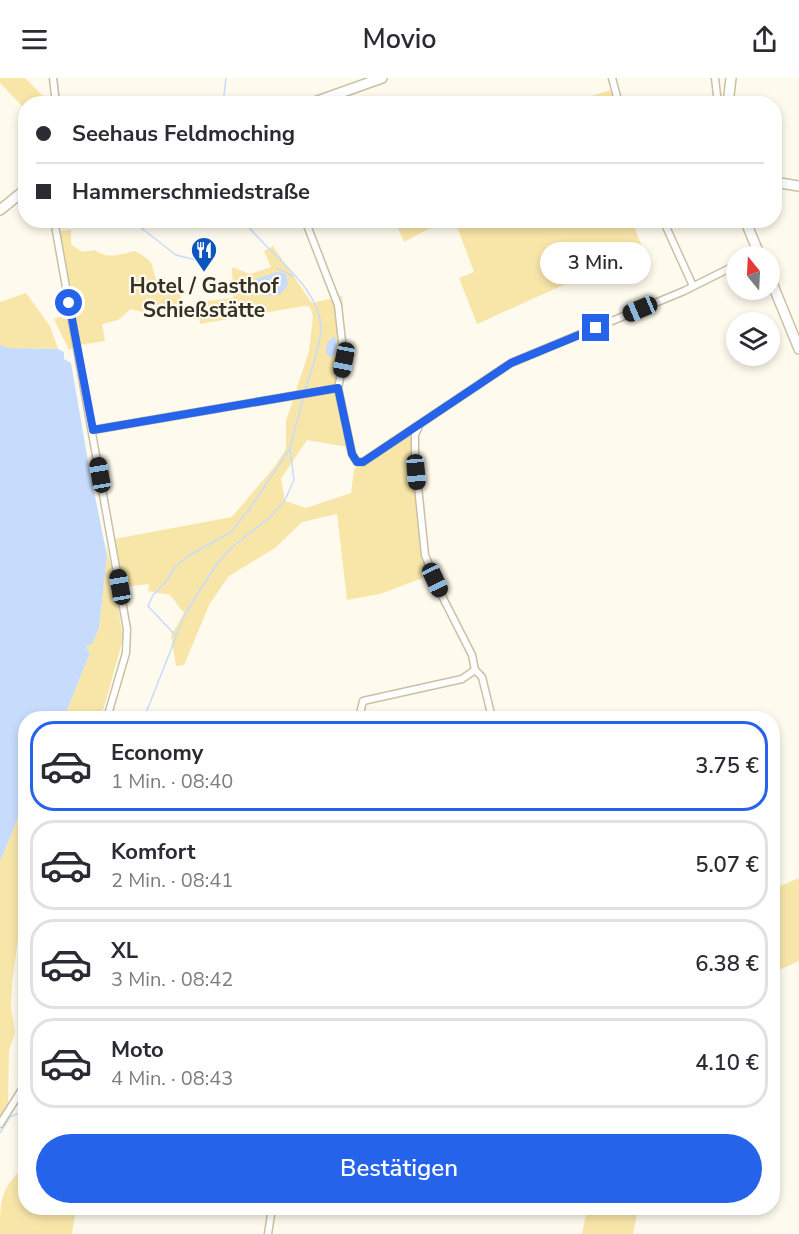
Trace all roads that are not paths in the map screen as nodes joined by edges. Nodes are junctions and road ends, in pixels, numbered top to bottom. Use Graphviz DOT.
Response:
graph roads {
  1 [pos="53,78"];
  2 [pos="382,78"];
  3 [pos="612,78"];
  4 [pos="715,78"];
  5 [pos="731,78"];
  6 [pos="55,96"];
  7 [pos="331,96"];
  8 [pos="617,96"];
  9 [pos="717,96"];
  10 [pos="729,96"];
  11 [pos="782,183"];
  12 [pos="799,186"];
  13 [pos="18,195"];
  14 [pos="0,210"];
  15 [pos="55,228"];
  16 [pos="308,228"];
  17 [pos="667,228"];
  18 [pos="748,228"];
  19 [pos="754,246"];
  20 [pos="726,270"];
  21 [pos="693,286"];
  22 [pos="779,300"];
  23 [pos="799,349"];
  24 [pos="338,388"];
  25 [pos="421,423"];
  26 [pos="93,430"];
  27 [pos="476,670"];
  28 [pos="109,711"];
  29 [pos="361,711"];
  30 [pos="490,711"];
  31 [pos="18,1096"];
  32 [pos="0,1124"];
  33 [pos="271,1215"];
  34 [pos="267,1234"];
  1 -- 6 [label="street"];
  2 -- 7 [label="main road"];
  3 -- 8 [label="street"];
  4 -- 9 [label="street"];
  5 -- 10 [label="main road"];
  11 -- 12 [label="main road"];
  13 -- 14 [label="main road"];
  15 -- 26 [label="street"];
  16 -- 24 [label="street"];
  17 -- 21 [label="street"];
  18 -- 19 [label="main road"];
  20 -- 21 [label="street"];
  21 -- 25 [label="street"];
  22 -- 23 [label="main road"];
  24 -- 25 [label="street"];
  24 -- 26 [label="street"];
  25 -- 27 [label="street"];
  26 -- 28 [label="street"];
  27 -- 29 [label="street"];
  27 -- 30 [label="street"];
  31 -- 32 [label="street"];
  33 -- 34 [label="street"];
}
